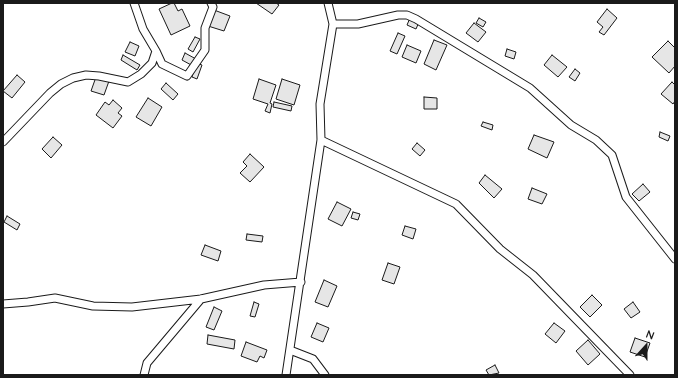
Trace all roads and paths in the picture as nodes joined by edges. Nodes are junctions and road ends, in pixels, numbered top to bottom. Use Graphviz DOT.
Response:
graph roads {
  1 [pos="134,3"];
  2 [pos="211,3"];
  3 [pos="328,3"];
  4 [pos="333,24"];
  5 [pos="156,51"];
  6 [pos="321,140"];
  7 [pos="3,142"];
  8 [pos="675,259"];
  9 [pos="301,282"];
  10 [pos="202,299"];
  11 [pos="3,304"];
  12 [pos="290,350"];
  13 [pos="144,375"];
  14 [pos="286,375"];
  15 [pos="325,375"];
  16 [pos="630,375"];
  1 -- 5 [label="street"];
  2 -- 5 [label="street"];
  3 -- 4 [label="street"];
  4 -- 6 [label="street"];
  4 -- 8 [label="street"];
  5 -- 7 [label="street"];
  6 -- 9 [label="street"];
  6 -- 16 [label="street"];
  9 -- 10 [label="street"];
  9 -- 12 [label="street"];
  10 -- 11 [label="street"];
  10 -- 13 [label="street"];
  12 -- 14 [label="street"];
  12 -- 15 [label="street"];
}
